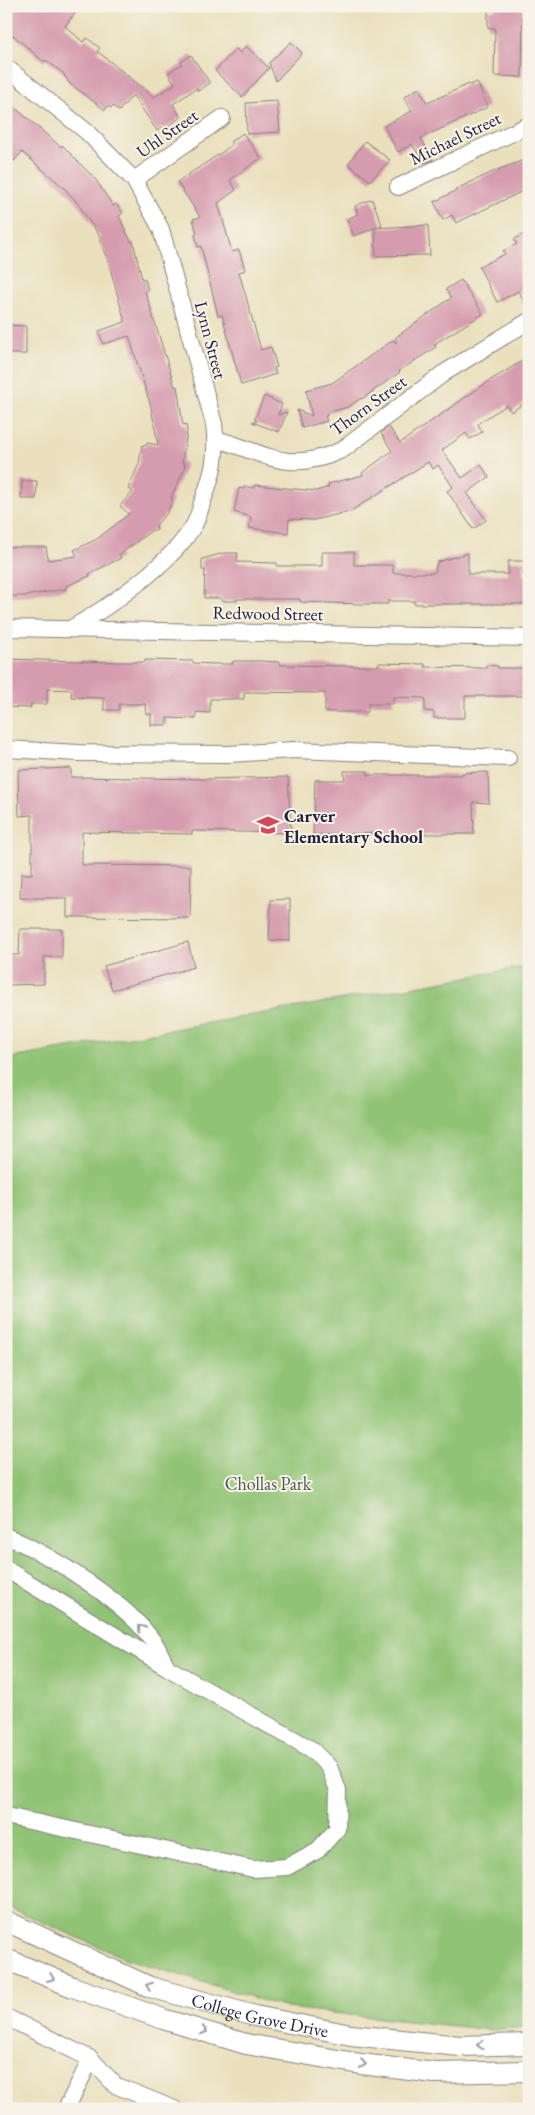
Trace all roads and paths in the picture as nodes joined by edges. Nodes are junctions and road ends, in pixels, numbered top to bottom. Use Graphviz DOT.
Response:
graph roads {
  1 [pos="6,67"];
  2 [pos="222,118"];
  3 [pos="529,125"];
  4 [pos="134,180"];
  5 [pos="398,187"];
  6 [pos="529,322"];
  7 [pos="216,439"];
  8 [pos="6,628"];
  9 [pos="72,628"];
  10 [pos="529,638"];
  11 [pos="6,749"];
  12 [pos="508,758"];
  13 [pos="6,1536"];
  14 [pos="6,1569"];
  15 [pos="168,1668"];
  16 [pos="6,1816"];
  17 [pos="6,1921"];
  18 [pos="6,1959"];
  19 [pos="6,2017"];
  20 [pos="529,2044"];
  21 [pos="91,2059"];
  22 [pos="529,2071"];
  23 [pos="66,2109"];
  24 [pos="174,2109"];
  1 -- 4 [label="street, Lynn Street"];
  2 -- 4 [label="street, Uhl Street"];
  3 -- 5 [label="street, Michael Street"];
  4 -- 7 [label="street, Lynn Street"];
  6 -- 7 [label="street, Thorn Street"];
  7 -- 9 [label="street, Lynn Street"];
  8 -- 9 [label="street, Redwood Street"];
  9 -- 10 [label="street, Redwood Street"];
  11 -- 12 [label="street"];
  15 -- 13 [label="street, one-way"];
  14 -- 15 [label="street"];
  15 -- 16 [label="street"];
  20 -- 17 [label="main road, College Grove Drive, one-way"];
  18 -- 22 [label="main road, College Grove Drive, one-way"];
  19 -- 21 [label="street"];
  21 -- 23 [label="street"];
  21 -- 24 [label="street"];
}
